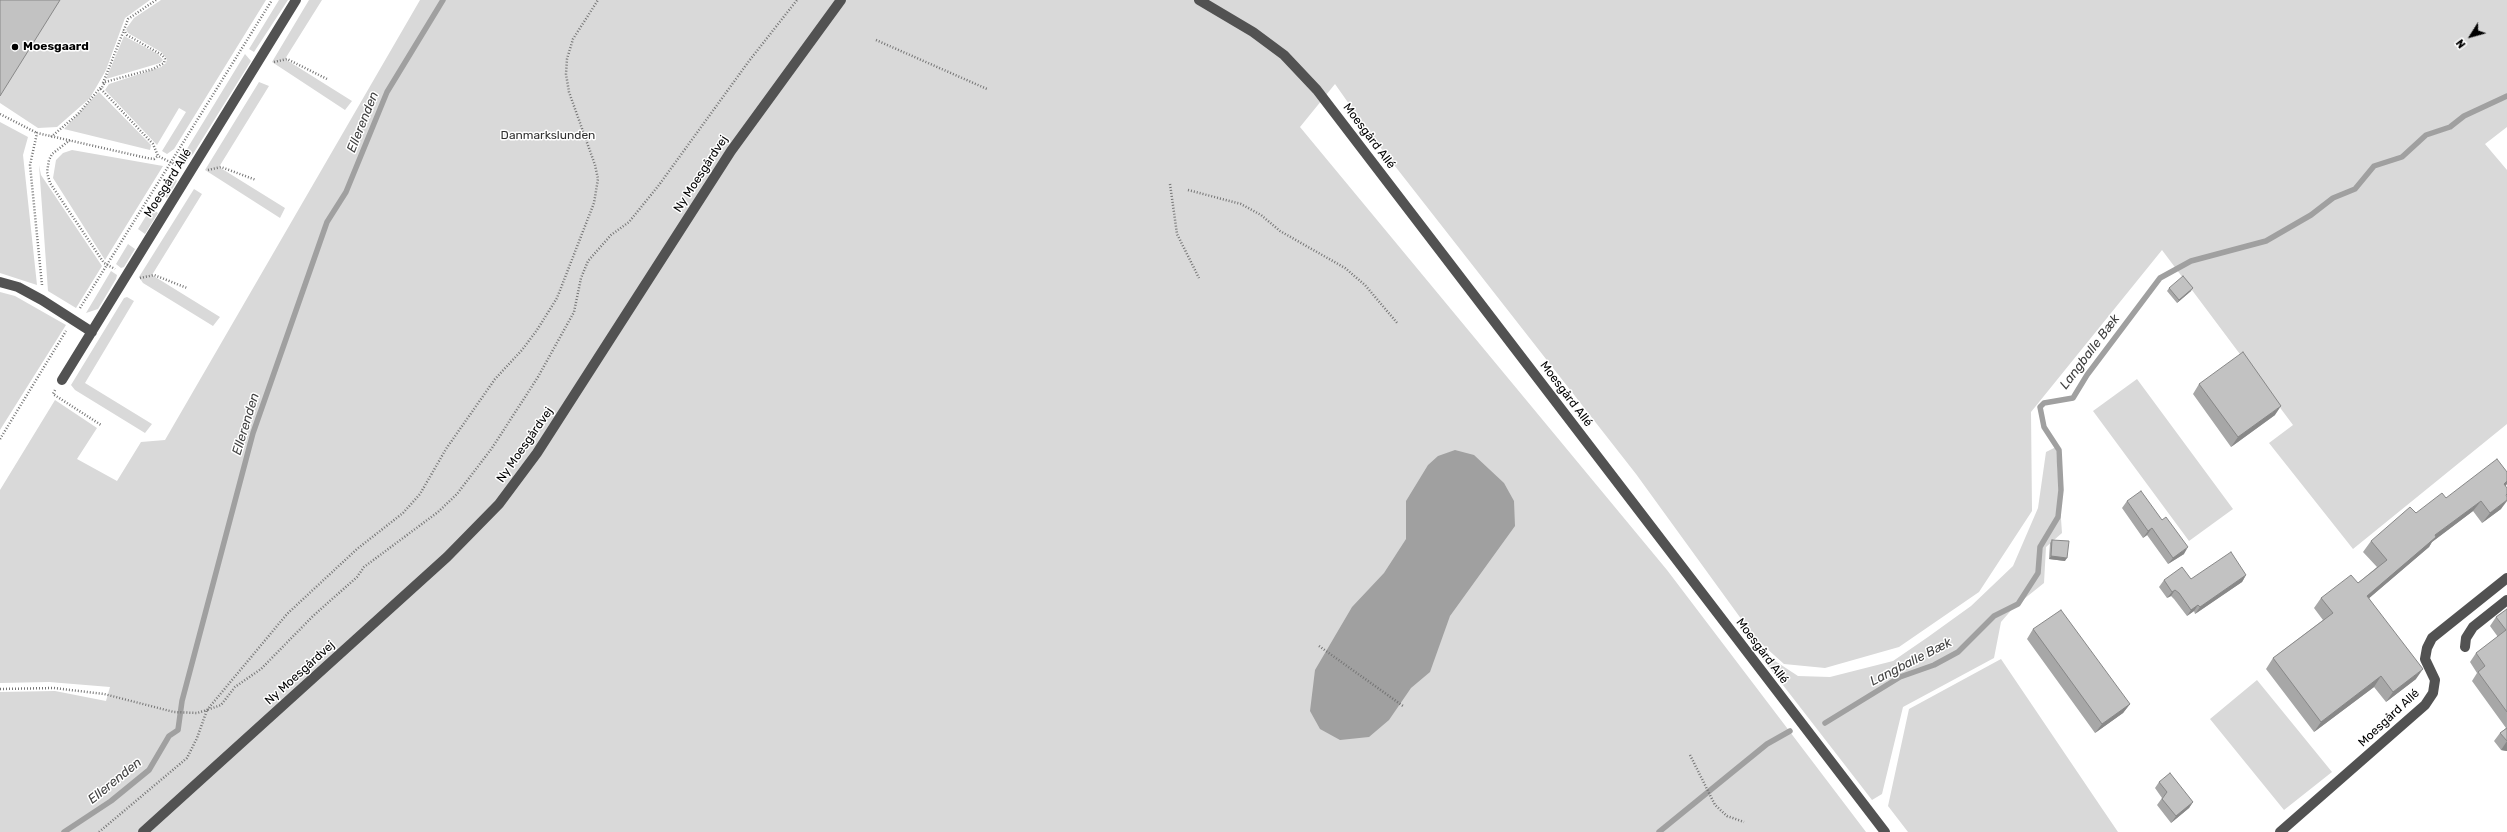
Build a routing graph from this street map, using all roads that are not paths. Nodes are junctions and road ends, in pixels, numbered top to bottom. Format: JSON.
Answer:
{"nodes":[{"id":1,"x":296,"y":0,"type":"edge"},
{"id":2,"x":841,"y":0,"type":"edge"},
{"id":3,"x":1199,"y":0,"type":"edge"},
{"id":4,"x":0,"y":282,"type":"edge"},
{"id":5,"x":92,"y":332,"type":"junction"},
{"id":6,"x":62,"y":380,"type":"road end"},
{"id":7,"x":2507,"y":578,"type":"edge"},
{"id":8,"x":2507,"y":600,"type":"edge"},
{"id":9,"x":2465,"y":647,"type":"dead end"},
{"id":10,"x":143,"y":832,"type":"edge"},
{"id":11,"x":1885,"y":832,"type":"edge"},
{"id":12,"x":2280,"y":832,"type":"edge"}],
"edges":[{"from":1,"to":5,"type":"street","name":"Moesgård Allé"},
{"from":2,"to":10,"type":"street","name":"Ny Moesgårdvej"},
{"from":3,"to":11,"type":"street","name":"Moesgård Allé"},
{"from":4,"to":5,"type":"street"},
{"from":5,"to":6,"type":"street","name":"Moesgård Allé"},
{"from":7,"to":12,"type":"street","name":"Moesgård Allé"},
{"from":8,"to":9,"type":"street"}]}
